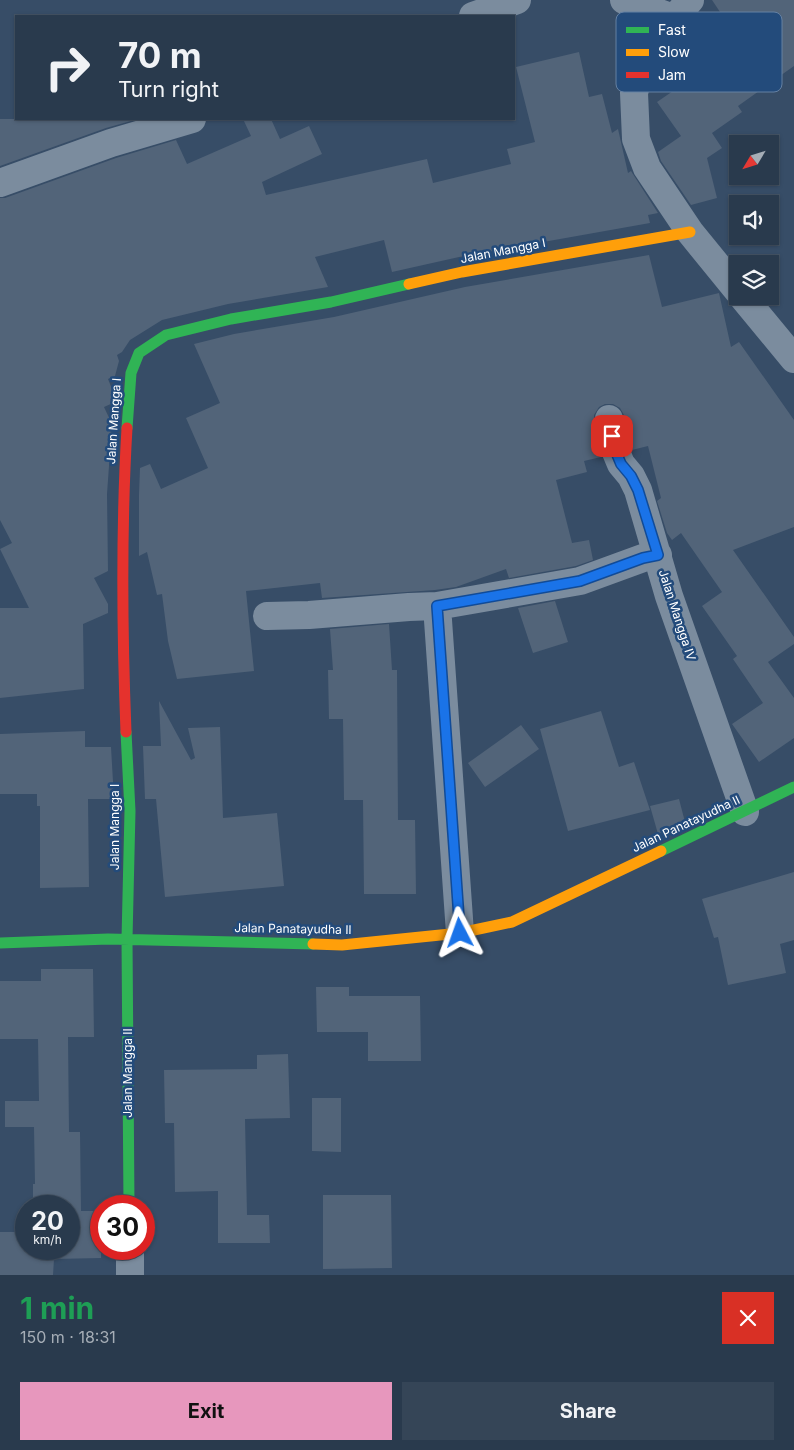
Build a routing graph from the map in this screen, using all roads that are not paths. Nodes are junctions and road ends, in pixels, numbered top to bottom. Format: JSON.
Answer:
{"nodes":[{"id":1,"x":517,"y":0,"type":"edge"},
{"id":2,"x":624,"y":0,"type":"edge"},
{"id":3,"x":681,"y":9,"type":"edge"},
{"id":4,"x":476,"y":15,"type":"edge"},
{"id":5,"x":634,"y":92,"type":"edge"},
{"id":6,"x":189,"y":120,"type":"edge"},
{"id":7,"x":0,"y":183,"type":"edge"},
{"id":8,"x":690,"y":232,"type":"junction"},
{"id":9,"x":729,"y":280,"type":"edge"},
{"id":10,"x":749,"y":305,"type":"edge"},
{"id":11,"x":794,"y":359,"type":"edge"},
{"id":12,"x":610,"y":420,"type":"dead end"},
{"id":13,"x":658,"y":555,"type":"junction"},
{"id":14,"x":437,"y":606,"type":"junction"},
{"id":15,"x":267,"y":616,"type":"dead end"},
{"id":16,"x":794,"y":787,"type":"edge"},
{"id":17,"x":745,"y":812,"type":"junction"},
{"id":18,"x":460,"y":933,"type":"junction"},
{"id":19,"x":128,"y":939,"type":"junction"},
{"id":20,"x":0,"y":943,"type":"edge"},
{"id":21,"x":129,"y":1195,"type":"edge"},
{"id":22,"x":130,"y":1260,"type":"edge"},
{"id":23,"x":130,"y":1275,"type":"edge"}],
"edges":[{"from":1,"to":4,"type":"street"},
{"from":2,"to":3,"type":"street"},
{"from":5,"to":8,"type":"street"},
{"from":6,"to":7,"type":"street"},
{"from":8,"to":9,"type":"street"},
{"from":8,"to":19,"type":"street","name":"Jalan Mangga I"},
{"from":10,"to":11,"type":"street"},
{"from":12,"to":13,"type":"street","name":"Jalan Mangga IV"},
{"from":13,"to":14,"type":"street"},
{"from":13,"to":17,"type":"street","name":"Jalan Mangga IV"},
{"from":14,"to":15,"type":"street"},
{"from":14,"to":18,"type":"street"},
{"from":16,"to":17,"type":"street","name":"Jalan Panatayudha II"},
{"from":17,"to":18,"type":"street","name":"Jalan Panatayudha II"},
{"from":18,"to":19,"type":"street","name":"Jalan Panatayudha II"},
{"from":19,"to":20,"type":"street","name":"Jalan Panatayudha II"},
{"from":19,"to":21,"type":"street","name":"Jalan Mangga II"},
{"from":22,"to":23,"type":"street"}]}
